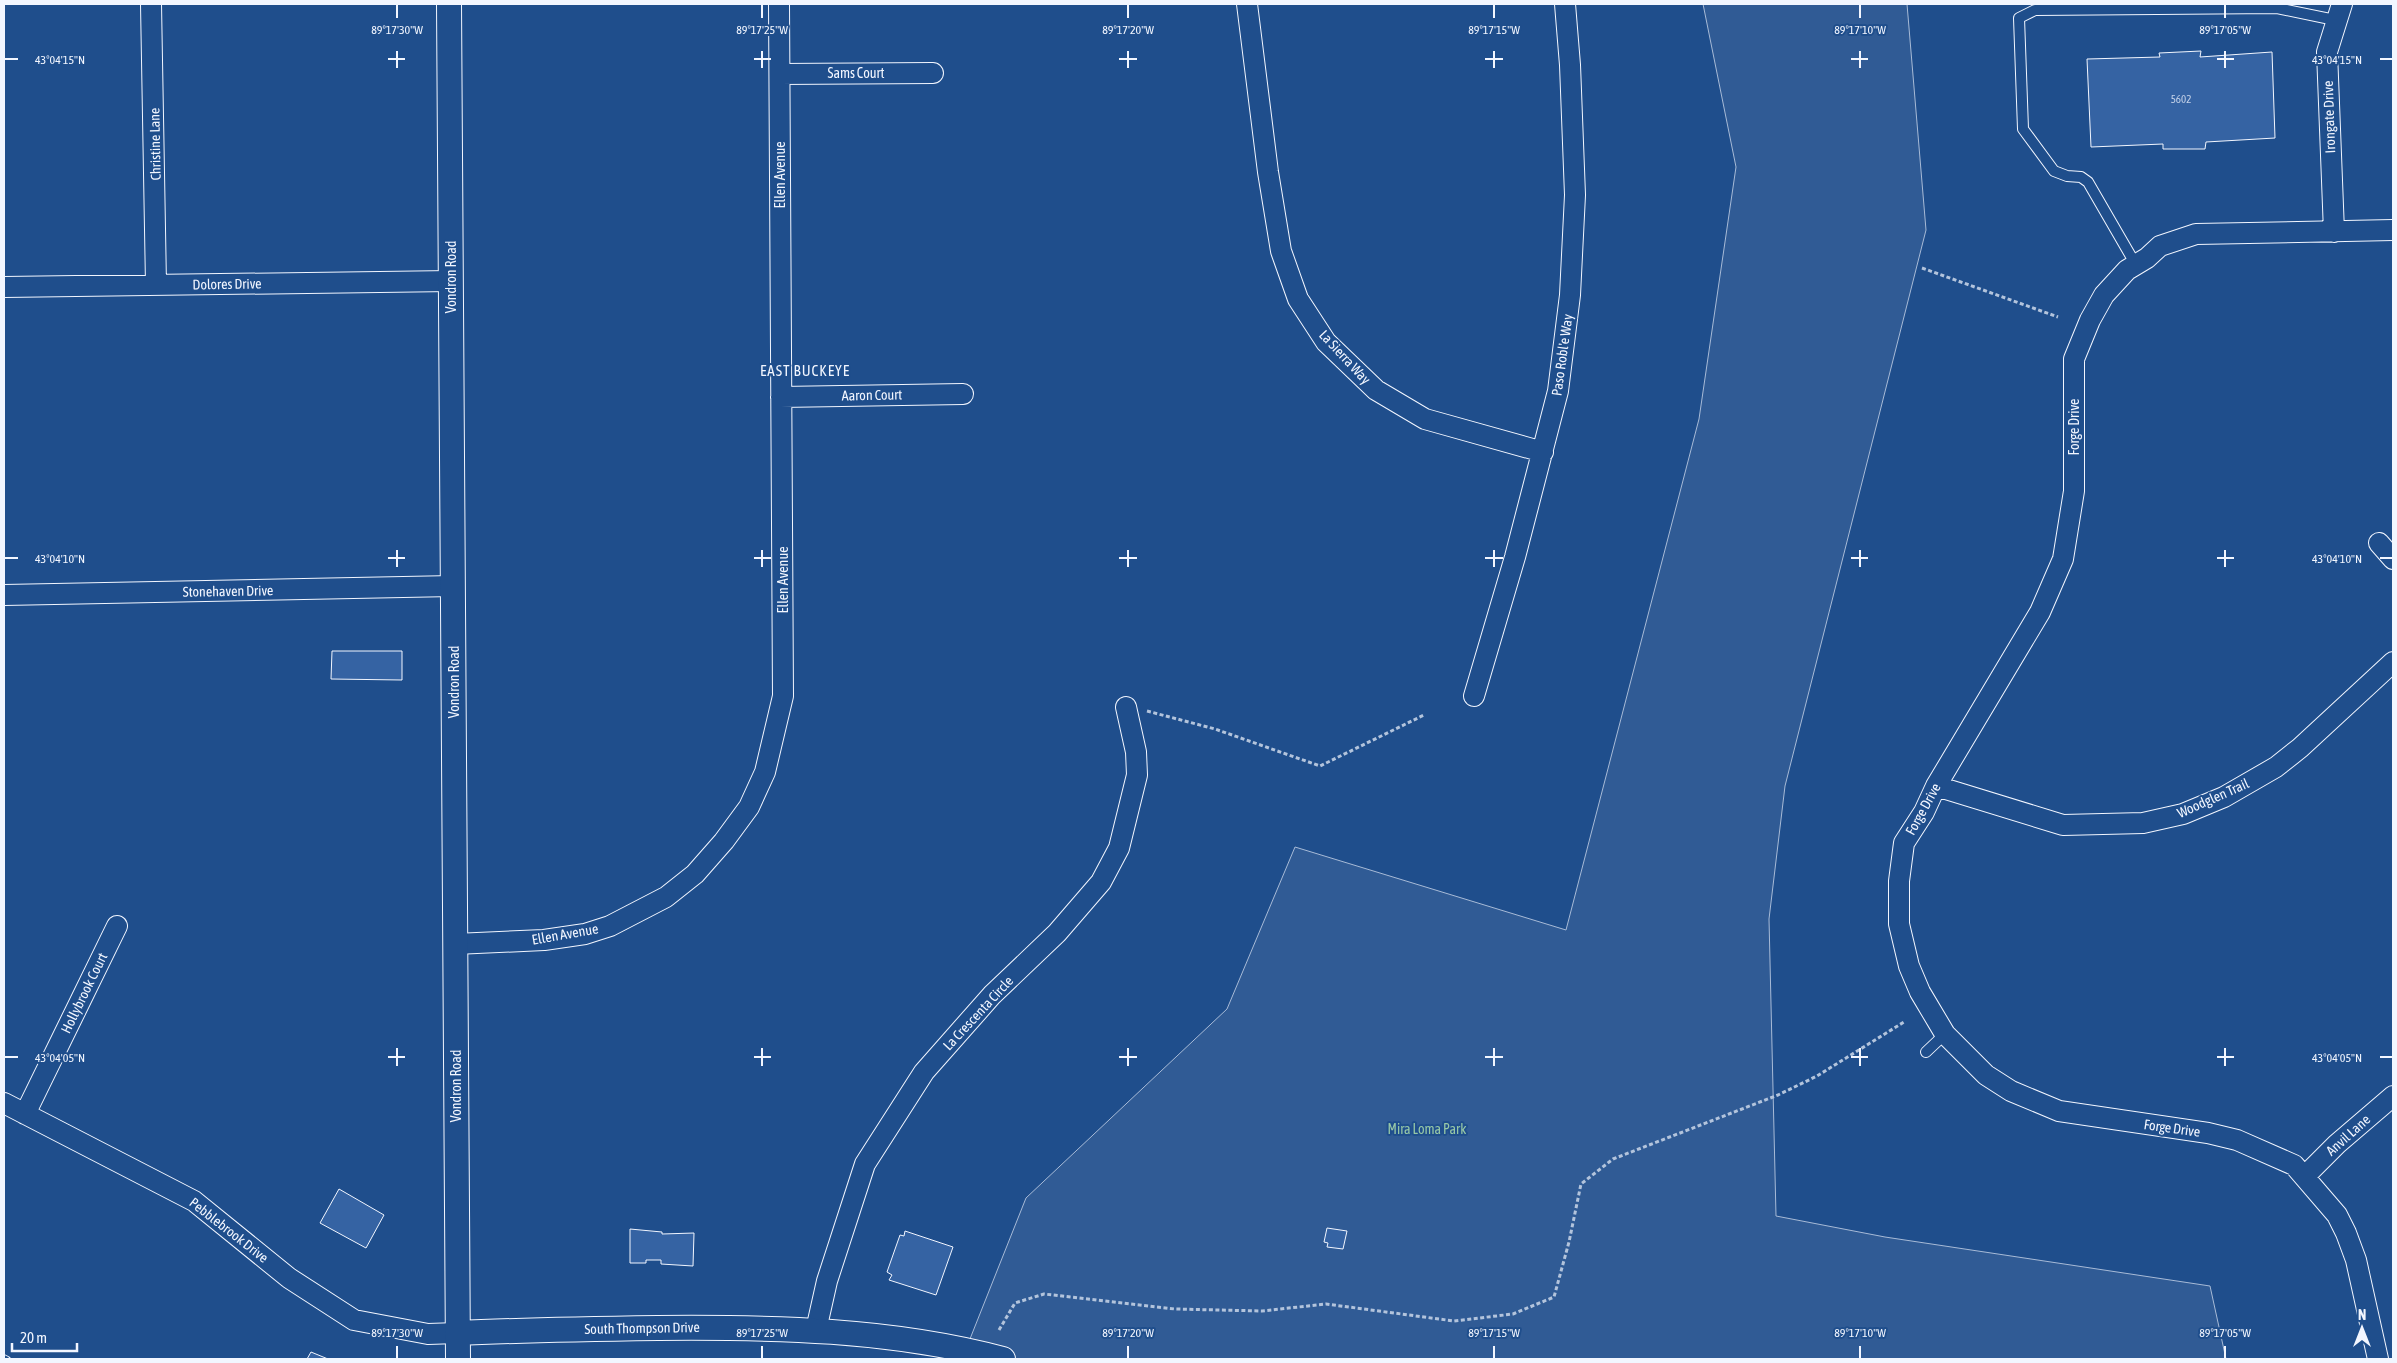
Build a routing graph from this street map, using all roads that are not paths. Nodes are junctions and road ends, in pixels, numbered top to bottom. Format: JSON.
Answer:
{"nodes":[{"id":1,"x":151,"y":4,"type":"edge"},
{"id":2,"x":450,"y":4,"type":"edge"},
{"id":3,"x":779,"y":4,"type":"edge"},
{"id":4,"x":1247,"y":4,"type":"edge"},
{"id":5,"x":1564,"y":4,"type":"edge"},
{"id":6,"x":2338,"y":12,"type":"edge"},
{"id":7,"x":933,"y":73,"type":"dead end"},
{"id":8,"x":780,"y":74,"type":"junction"},
{"id":9,"x":2393,"y":230,"type":"edge"},
{"id":10,"x":2334,"y":232,"type":"junction"},
{"id":11,"x":2136,"y":265,"type":"junction"},
{"id":12,"x":451,"y":281,"type":"junction"},
{"id":13,"x":156,"y":285,"type":"junction"},
{"id":14,"x":4,"y":287,"type":"edge"},
{"id":15,"x":963,"y":394,"type":"dead end"},
{"id":16,"x":781,"y":397,"type":"junction"},
{"id":17,"x":1543,"y":452,"type":"junction"},
{"id":18,"x":2378,"y":543,"type":"dead end"},
{"id":19,"x":2393,"y":559,"type":"edge"},
{"id":20,"x":453,"y":586,"type":"junction"},
{"id":21,"x":4,"y":595,"type":"edge"},
{"id":22,"x":2393,"y":662,"type":"edge"},
{"id":23,"x":1474,"y":696,"type":"dead end"},
{"id":24,"x":1126,"y":707,"type":"road end"},
{"id":25,"x":1936,"y":786,"type":"junction"},
{"id":26,"x":117,"y":926,"type":"dead end"},
{"id":27,"x":455,"y":944,"type":"junction"},
{"id":28,"x":1945,"y":1034,"type":"junction"},
{"id":29,"x":1926,"y":1052,"type":"dead end"},
{"id":30,"x":2393,"y":1096,"type":"edge"},
{"id":31,"x":4,"y":1103,"type":"edge"},
{"id":32,"x":25,"y":1114,"type":"junction"},
{"id":33,"x":2305,"y":1176,"type":"junction"},
{"id":34,"x":816,"y":1330,"type":"junction"},
{"id":35,"x":457,"y":1333,"type":"junction"},
{"id":36,"x":458,"y":1359,"type":"edge"},
{"id":37,"x":1003,"y":1359,"type":"edge"},
{"id":38,"x":2378,"y":1359,"type":"edge"}],
"edges":[{"from":1,"to":13,"type":"street","name":"Christine Lane"},
{"from":2,"to":12,"type":"street","name":"Vondron Road"},
{"from":3,"to":8,"type":"street","name":"Ellen Avenue"},
{"from":4,"to":17,"type":"street","name":"La Sierra Way"},
{"from":5,"to":17,"type":"street","name":"Paso Robl'e Way"},
{"from":6,"to":10,"type":"street","name":"Irongate Drive"},
{"from":6,"to":11,"type":"lane"},
{"from":7,"to":8,"type":"street","name":"Sams Court"},
{"from":8,"to":16,"type":"street","name":"Ellen Avenue"},
{"from":9,"to":10,"type":"street","name":"Forge Drive"},
{"from":10,"to":11,"type":"street","name":"Forge Drive"},
{"from":11,"to":25,"type":"street","name":"Forge Drive"},
{"from":12,"to":13,"type":"street","name":"Dolores Drive"},
{"from":12,"to":20,"type":"street","name":"Vondron Road"},
{"from":13,"to":14,"type":"street","name":"Dolores Drive"},
{"from":15,"to":16,"type":"street","name":"Aaron Court"},
{"from":16,"to":27,"type":"street","name":"Ellen Avenue"},
{"from":17,"to":23,"type":"street","name":"Paso Robl'e Way"},
{"from":18,"to":19,"type":"street"},
{"from":20,"to":21,"type":"street","name":"Stonehaven Drive"},
{"from":20,"to":27,"type":"street","name":"Vondron Road"},
{"from":22,"to":25,"type":"street","name":"Woodglen Trail"},
{"from":24,"to":34,"type":"street","name":"La Crescenta Circle"},
{"from":25,"to":28,"type":"street","name":"Forge Drive"},
{"from":26,"to":32,"type":"street","name":"Hollybrook Court"},
{"from":27,"to":35,"type":"street","name":"Vondron Road"},
{"from":28,"to":29,"type":"lane"},
{"from":28,"to":33,"type":"street","name":"Forge Drive"},
{"from":30,"to":33,"type":"street","name":"Anvil Lane"},
{"from":31,"to":32,"type":"street","name":"Pebblebrook Drive"},
{"from":32,"to":35,"type":"street","name":"Pebblebrook Drive"},
{"from":33,"to":38,"type":"street","name":"Forge Drive"},
{"from":34,"to":35,"type":"street","name":"South Thompson Drive"},
{"from":34,"to":37,"type":"street","name":"South Thompson Drive"},
{"from":35,"to":36,"type":"street","name":"Vondron Road"}]}
